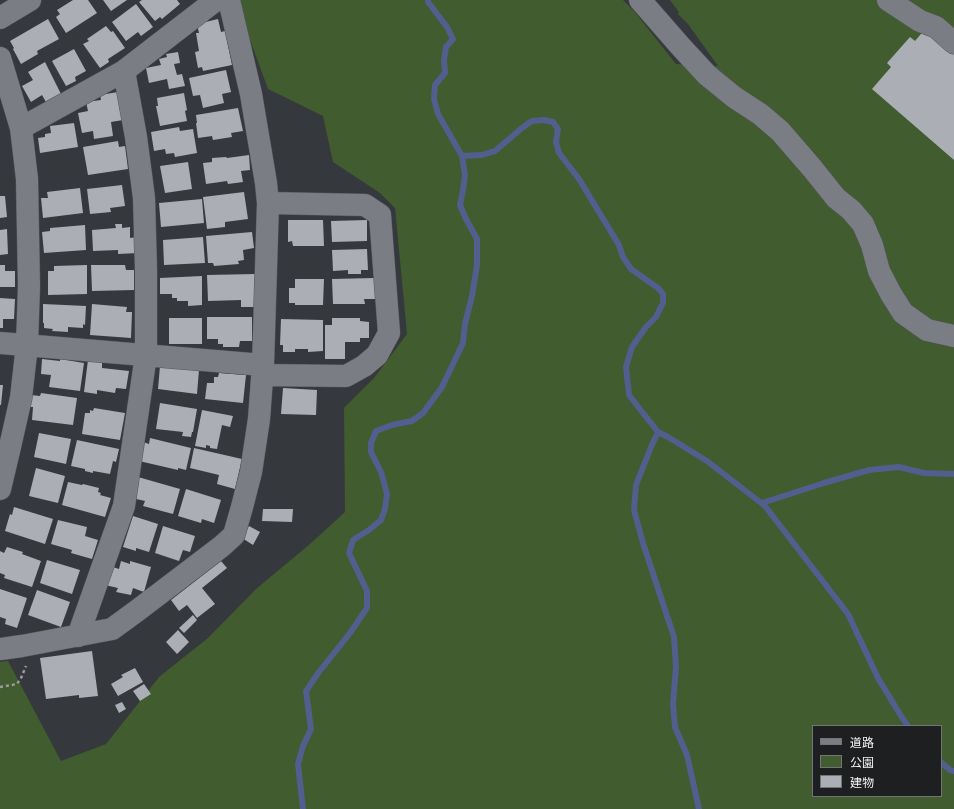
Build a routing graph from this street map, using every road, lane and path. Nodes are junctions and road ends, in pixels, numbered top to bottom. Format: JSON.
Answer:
{"nodes":[{"id":1,"x":30,"y":0,"type":"edge"},
{"id":2,"x":216,"y":0,"type":"edge"},
{"id":3,"x":229,"y":0,"type":"edge"},
{"id":4,"x":640,"y":0,"type":"edge"},
{"id":5,"x":888,"y":0,"type":"edge"},
{"id":6,"x":0,"y":18,"type":"edge"},
{"id":7,"x":954,"y":43,"type":"edge"},
{"id":8,"x":0,"y":58,"type":"edge"},
{"id":9,"x":124,"y":71,"type":"junction"},
{"id":10,"x":21,"y":128,"type":"junction"},
{"id":11,"x":268,"y":204,"type":"junction"},
{"id":12,"x":954,"y":336,"type":"edge"},
{"id":13,"x":0,"y":343,"type":"edge"},
{"id":14,"x":27,"y":345,"type":"junction"},
{"id":15,"x":146,"y":355,"type":"junction"},
{"id":16,"x":263,"y":370,"type":"junction"},
{"id":17,"x":0,"y":489,"type":"edge"},
{"id":18,"x":78,"y":636,"type":"junction"},
{"id":19,"x":0,"y":649,"type":"edge"},
{"id":20,"x":28,"y":662,"type":"dead end"},
{"id":21,"x":0,"y":687,"type":"edge"}],
"edges":[{"from":1,"to":6,"type":"street"},
{"from":2,"to":9,"type":"street"},
{"from":3,"to":11,"type":"street"},
{"from":4,"to":12,"type":"street"},
{"from":5,"to":7,"type":"street"},
{"from":8,"to":10,"type":"street"},
{"from":9,"to":10,"type":"street"},
{"from":9,"to":15,"type":"street"},
{"from":10,"to":14,"type":"street"},
{"from":11,"to":16,"type":"street"},
{"from":11,"to":16,"type":"street"},
{"from":13,"to":14,"type":"street"},
{"from":14,"to":15,"type":"street"},
{"from":14,"to":17,"type":"street"},
{"from":15,"to":16,"type":"street"},
{"from":15,"to":18,"type":"street"},
{"from":16,"to":18,"type":"street"},
{"from":18,"to":19,"type":"street"},
{"from":20,"to":21,"type":"path"}]}
